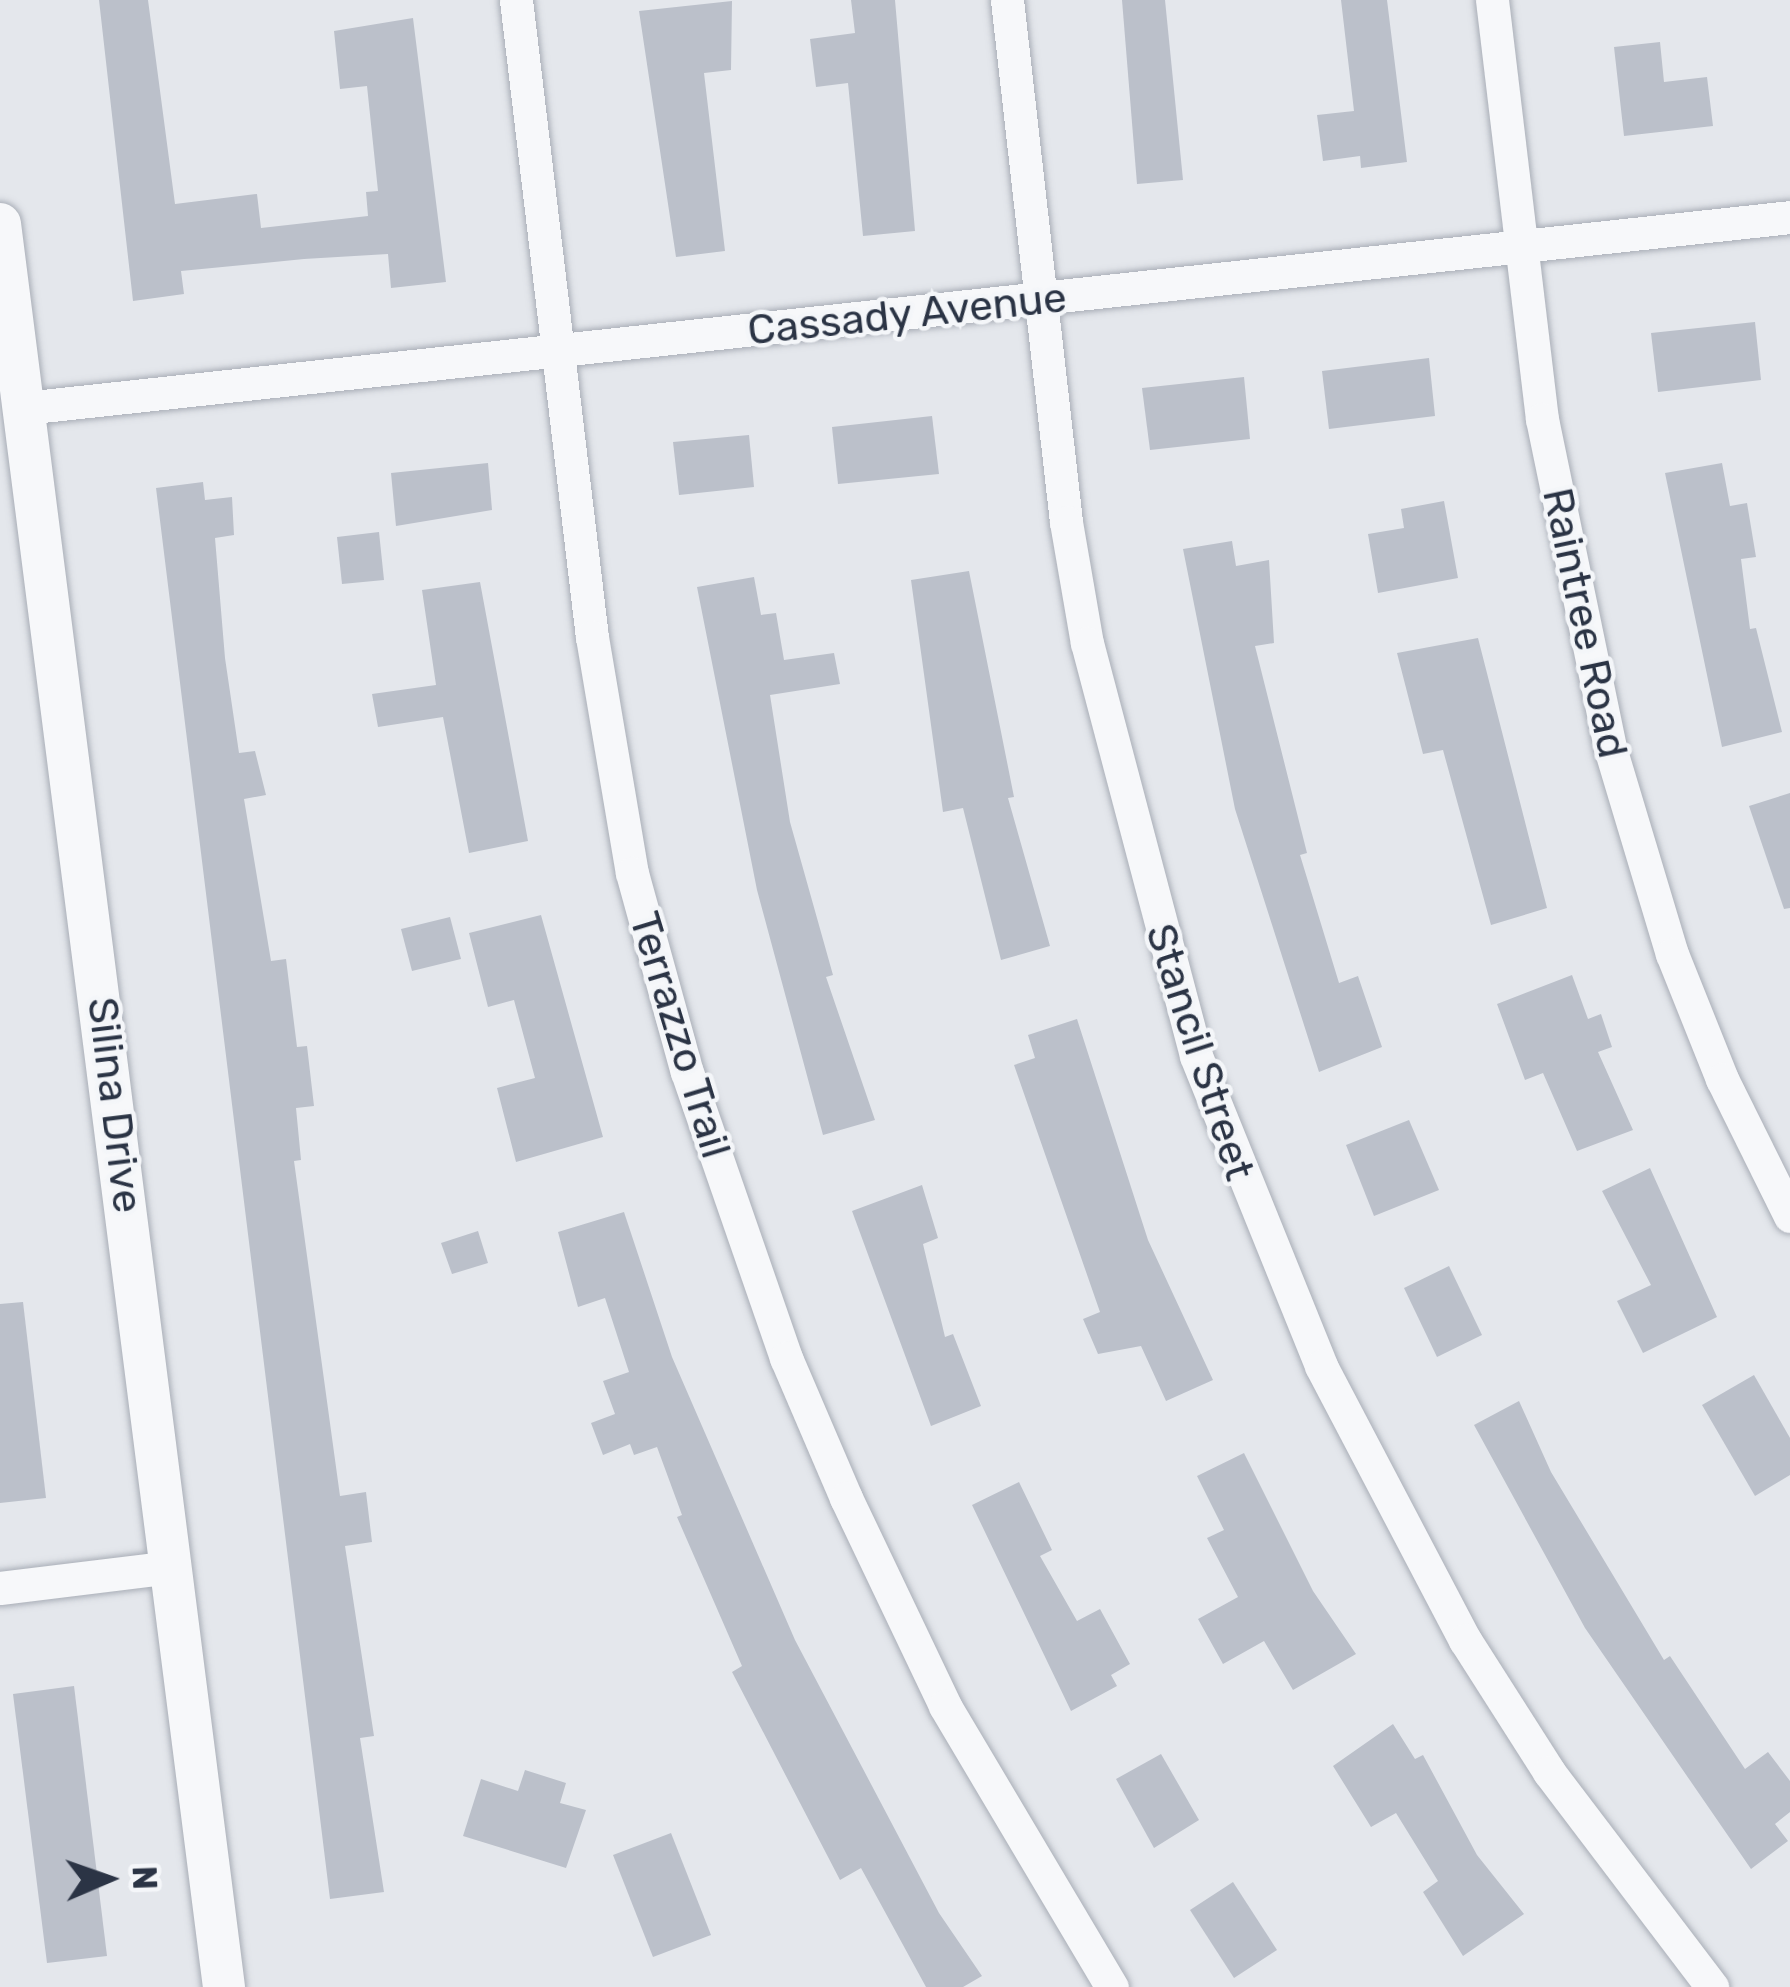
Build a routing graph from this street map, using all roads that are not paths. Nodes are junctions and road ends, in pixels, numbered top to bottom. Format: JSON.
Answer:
{"nodes":[{"id":1,"x":516,"y":0,"type":"edge"},
{"id":2,"x":1007,"y":0,"type":"edge"},
{"id":3,"x":1492,"y":0,"type":"edge"},
{"id":4,"x":1790,"y":217,"type":"edge"},
{"id":5,"x":0,"y":224,"type":"edge"},
{"id":6,"x":1524,"y":245,"type":"junction"},
{"id":7,"x":1040,"y":300,"type":"junction"},
{"id":8,"x":555,"y":352,"type":"junction"},
{"id":9,"x":24,"y":408,"type":"junction"},
{"id":10,"x":1790,"y":1216,"type":"edge"},
{"id":11,"x":171,"y":1567,"type":"junction"},
{"id":12,"x":0,"y":1588,"type":"edge"},
{"id":13,"x":224,"y":1987,"type":"edge"},
{"id":14,"x":1112,"y":1987,"type":"edge"},
{"id":15,"x":1712,"y":1987,"type":"edge"}],
"edges":[{"from":1,"to":8,"type":"street","name":"Terrazzo Trail"},
{"from":2,"to":7,"type":"street","name":"Stancil Street"},
{"from":3,"to":6,"type":"street","name":"Raintree Road"},
{"from":4,"to":6,"type":"street","name":"Cassady Avenue"},
{"from":5,"to":9,"type":"street","name":"Silina Drive"},
{"from":6,"to":7,"type":"street","name":"Cassady Avenue"},
{"from":6,"to":10,"type":"street","name":"Raintree Road"},
{"from":7,"to":8,"type":"street","name":"Cassady Avenue"},
{"from":7,"to":15,"type":"street","name":"Stancil Street"},
{"from":8,"to":9,"type":"street","name":"Cassady Avenue"},
{"from":8,"to":14,"type":"street","name":"Terrazzo Trail"},
{"from":9,"to":11,"type":"street","name":"Silina Drive"},
{"from":11,"to":12,"type":"street"},
{"from":11,"to":13,"type":"street","name":"Silina Drive"}]}
